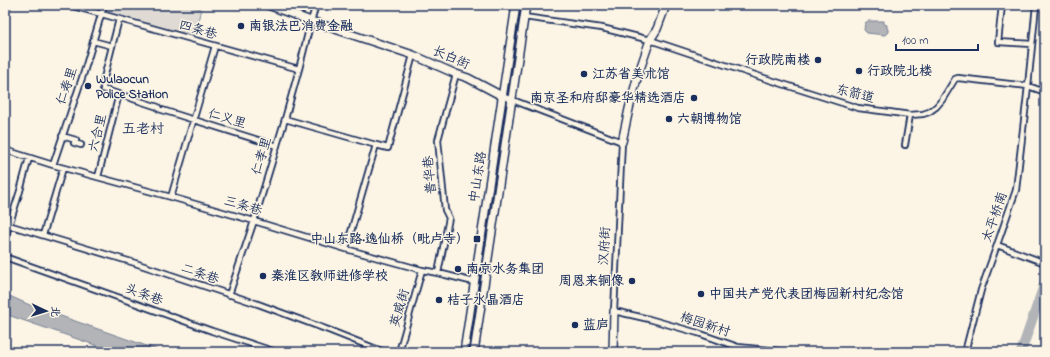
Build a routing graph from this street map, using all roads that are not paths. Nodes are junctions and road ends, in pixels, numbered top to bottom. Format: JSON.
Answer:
{"nodes":[{"id":1,"x":8,"y":5,"type":"edge"},
{"id":2,"x":69,"y":5,"type":"edge"},
{"id":3,"x":104,"y":5,"type":"edge"},
{"id":4,"x":268,"y":5,"type":"edge"},
{"id":5,"x":316,"y":5,"type":"edge"},
{"id":6,"x":516,"y":5,"type":"edge"},
{"id":7,"x":526,"y":5,"type":"edge"},
{"id":8,"x":666,"y":5,"type":"edge"},
{"id":9,"x":1002,"y":5,"type":"edge"},
{"id":10,"x":1036,"y":5,"type":"edge"},
{"id":11,"x":5,"y":13,"type":"edge"},
{"id":12,"x":101,"y":14,"type":"junction"},
{"id":13,"x":524,"y":18,"type":"junction"},
{"id":14,"x":118,"y":19,"type":"junction"},
{"id":15,"x":311,"y":21,"type":"junction"},
{"id":16,"x":93,"y":40,"type":"junction"},
{"id":17,"x":650,"y":40,"type":"junction"},
{"id":18,"x":1032,"y":44,"type":"junction"},
{"id":19,"x":112,"y":46,"type":"junction"},
{"id":20,"x":215,"y":46,"type":"junction"},
{"id":21,"x":413,"y":55,"type":"junction"},
{"id":22,"x":299,"y":69,"type":"junction"},
{"id":23,"x":456,"y":74,"type":"junction"},
{"id":24,"x":1028,"y":86,"type":"junction"},
{"id":25,"x":1045,"y":92,"type":"edge"},
{"id":26,"x":119,"y":94,"type":"junction"},
{"id":27,"x":502,"y":96,"type":"junction"},
{"id":28,"x":512,"y":100,"type":"junction"},
{"id":29,"x":910,"y":115,"type":"junction"},
{"id":30,"x":285,"y":119,"type":"junction"},
{"id":31,"x":194,"y":120,"type":"junction"},
{"id":32,"x":62,"y":136,"type":"junction"},
{"id":33,"x":622,"y":142,"type":"junction"},
{"id":34,"x":81,"y":145,"type":"dead end"},
{"id":35,"x":376,"y":145,"type":"junction"},
{"id":36,"x":905,"y":145,"type":"dead end"},
{"id":37,"x":277,"y":146,"type":"junction"},
{"id":38,"x":5,"y":150,"type":"edge"},
{"id":39,"x":29,"y":158,"type":"junction"},
{"id":40,"x":53,"y":165,"type":"junction"},
{"id":41,"x":63,"y":168,"type":"junction"},
{"id":42,"x":98,"y":178,"type":"junction"},
{"id":43,"x":171,"y":197,"type":"junction"},
{"id":44,"x":254,"y":221,"type":"junction"},
{"id":45,"x":7,"y":225,"type":"edge"},
{"id":46,"x":43,"y":236,"type":"junction"},
{"id":47,"x":5,"y":238,"type":"edge"},
{"id":48,"x":997,"y":245,"type":"junction"},
{"id":49,"x":346,"y":249,"type":"junction"},
{"id":50,"x":5,"y":258,"type":"edge"},
{"id":51,"x":1043,"y":262,"type":"edge"},
{"id":52,"x":422,"y":270,"type":"junction"},
{"id":53,"x":438,"y":273,"type":"junction"},
{"id":54,"x":474,"y":282,"type":"junction"},
{"id":55,"x":230,"y":295,"type":"junction"},
{"id":56,"x":614,"y":312,"type":"junction"},
{"id":57,"x":5,"y":350,"type":"edge"},
{"id":58,"x":12,"y":352,"type":"edge"},
{"id":59,"x":276,"y":352,"type":"edge"},
{"id":60,"x":384,"y":352,"type":"edge"},
{"id":61,"x":399,"y":352,"type":"edge"},
{"id":62,"x":464,"y":352,"type":"edge"},
{"id":63,"x":474,"y":352,"type":"edge"},
{"id":64,"x":613,"y":352,"type":"edge"},
{"id":65,"x":790,"y":352,"type":"edge"},
{"id":66,"x":965,"y":352,"type":"edge"}],
"edges":[{"from":1,"to":11,"type":"street"},
{"from":2,"to":12,"type":"street","name":"四条巷"},
{"from":3,"to":12,"type":"street","name":"仁寿里"},
{"from":4,"to":15,"type":"main road","name":"长白街"},
{"from":5,"to":15,"type":"street","name":"仁孝里"},
{"from":6,"to":27,"type":"main road","name":"中山东路"},
{"from":7,"to":13,"type":"main road","name":"中山东路"},
{"from":8,"to":17,"type":"main road"},
{"from":9,"to":18,"type":"street"},
{"from":10,"to":18,"type":"street","name":"太平桥南"},
{"from":12,"to":14,"type":"street","name":"四条巷"},
{"from":12,"to":16,"type":"street","name":"仁寿里"},
{"from":13,"to":17,"type":"street","name":"东箭道"},
{"from":13,"to":28,"type":"main road","name":"中山东路"},
{"from":14,"to":19,"type":"street"},
{"from":14,"to":20,"type":"street","name":"四条巷"},
{"from":15,"to":21,"type":"main road","name":"长白街"},
{"from":15,"to":22,"type":"street","name":"仁孝里"},
{"from":16,"to":19,"type":"street"},
{"from":16,"to":32,"type":"street","name":"仁寿里"},
{"from":17,"to":29,"type":"street","name":"东箭道"},
{"from":17,"to":33,"type":"main road"},
{"from":18,"to":24,"type":"street","name":"太平桥南"},
{"from":19,"to":26,"type":"street","name":"仁义里"},
{"from":20,"to":22,"type":"street","name":"四条巷"},
{"from":20,"to":31,"type":"street"},
{"from":21,"to":23,"type":"main road","name":"长白街"},
{"from":21,"to":35,"type":"street"},
{"from":22,"to":30,"type":"street","name":"仁孝里"},
{"from":23,"to":27,"type":"main road","name":"长白街"},
{"from":23,"to":53,"type":"street","name":"普华巷"},
{"from":24,"to":25,"type":"street","name":"东箭道"},
{"from":24,"to":29,"type":"street","name":"东箭道"},
{"from":24,"to":48,"type":"street","name":"太平桥南"},
{"from":26,"to":31,"type":"street","name":"仁义里"},
{"from":26,"to":42,"type":"street","name":"六合里"},
{"from":27,"to":28,"type":"street","name":"长白街"},
{"from":27,"to":54,"type":"main road","name":"中山东路"},
{"from":28,"to":33,"type":"street","name":"长白街"},
{"from":28,"to":63,"type":"main road","name":"中山东路"},
{"from":29,"to":36,"type":"street"},
{"from":30,"to":35,"type":"street"},
{"from":30,"to":37,"type":"street","name":"仁孝里"},
{"from":31,"to":37,"type":"street","name":"仁义里"},
{"from":31,"to":43,"type":"street"},
{"from":32,"to":34,"type":"street"},
{"from":32,"to":40,"type":"street","name":"仁寿里"},
{"from":33,"to":56,"type":"street","name":"汉府街"},
{"from":35,"to":49,"type":"street"},
{"from":37,"to":44,"type":"street","name":"仁孝里"},
{"from":38,"to":39,"type":"street","name":"三条巷"},
{"from":39,"to":40,"type":"street","name":"三条巷"},
{"from":39,"to":45,"type":"street"},
{"from":40,"to":41,"type":"street","name":"三条巷"},
{"from":41,"to":42,"type":"street","name":"三条巷"},
{"from":41,"to":46,"type":"street"},
{"from":42,"to":43,"type":"street","name":"三条巷"},
{"from":43,"to":44,"type":"street","name":"三条巷"},
{"from":44,"to":49,"type":"street","name":"三条巷"},
{"from":44,"to":55,"type":"street","name":"仁孝里"},
{"from":45,"to":46,"type":"street","name":"二条巷"},
{"from":45,"to":47,"type":"street"},
{"from":46,"to":55,"type":"street","name":"二条巷"},
{"from":48,"to":51,"type":"street"},
{"from":48,"to":66,"type":"street","name":"太平桥南"},
{"from":49,"to":52,"type":"street","name":"三条巷"},
{"from":50,"to":59,"type":"street","name":"头条巷"},
{"from":52,"to":53,"type":"street","name":"三条巷"},
{"from":52,"to":61,"type":"street","name":"英威街"},
{"from":53,"to":54,"type":"street","name":"三条巷"},
{"from":54,"to":62,"type":"main road","name":"中山东路"},
{"from":55,"to":60,"type":"street","name":"二条巷"},
{"from":56,"to":64,"type":"main road","name":"汉府街"},
{"from":56,"to":65,"type":"street","name":"梅园新村"},
{"from":57,"to":58,"type":"main road"}]}
